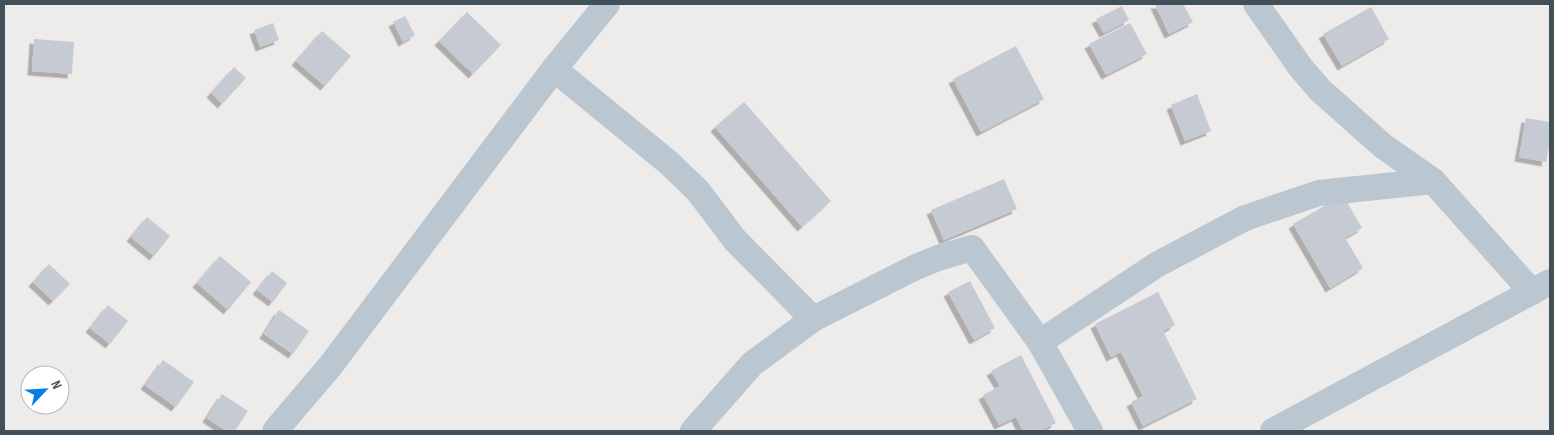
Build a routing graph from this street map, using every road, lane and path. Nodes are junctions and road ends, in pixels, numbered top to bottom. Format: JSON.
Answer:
{"nodes":[{"id":1,"x":606,"y":4,"type":"edge"},
{"id":2,"x":1256,"y":4,"type":"edge"},
{"id":3,"x":554,"y":69,"type":"junction"},
{"id":4,"x":1432,"y":181,"type":"junction"},
{"id":5,"x":1541,"y":287,"type":"edge"},
{"id":6,"x":813,"y":319,"type":"junction"},
{"id":7,"x":1040,"y":342,"type":"junction"},
{"id":8,"x":1277,"y":430,"type":"edge"},
{"id":9,"x":275,"y":431,"type":"edge"},
{"id":10,"x":693,"y":431,"type":"edge"},
{"id":11,"x":1090,"y":431,"type":"edge"}],
"edges":[{"from":1,"to":3,"type":"street"},
{"from":2,"to":4,"type":"street"},
{"from":3,"to":6,"type":"street"},
{"from":3,"to":9,"type":"street"},
{"from":4,"to":5,"type":"street"},
{"from":4,"to":7,"type":"street"},
{"from":5,"to":8,"type":"street"},
{"from":6,"to":7,"type":"street"},
{"from":6,"to":10,"type":"street"},
{"from":7,"to":11,"type":"street"}]}
